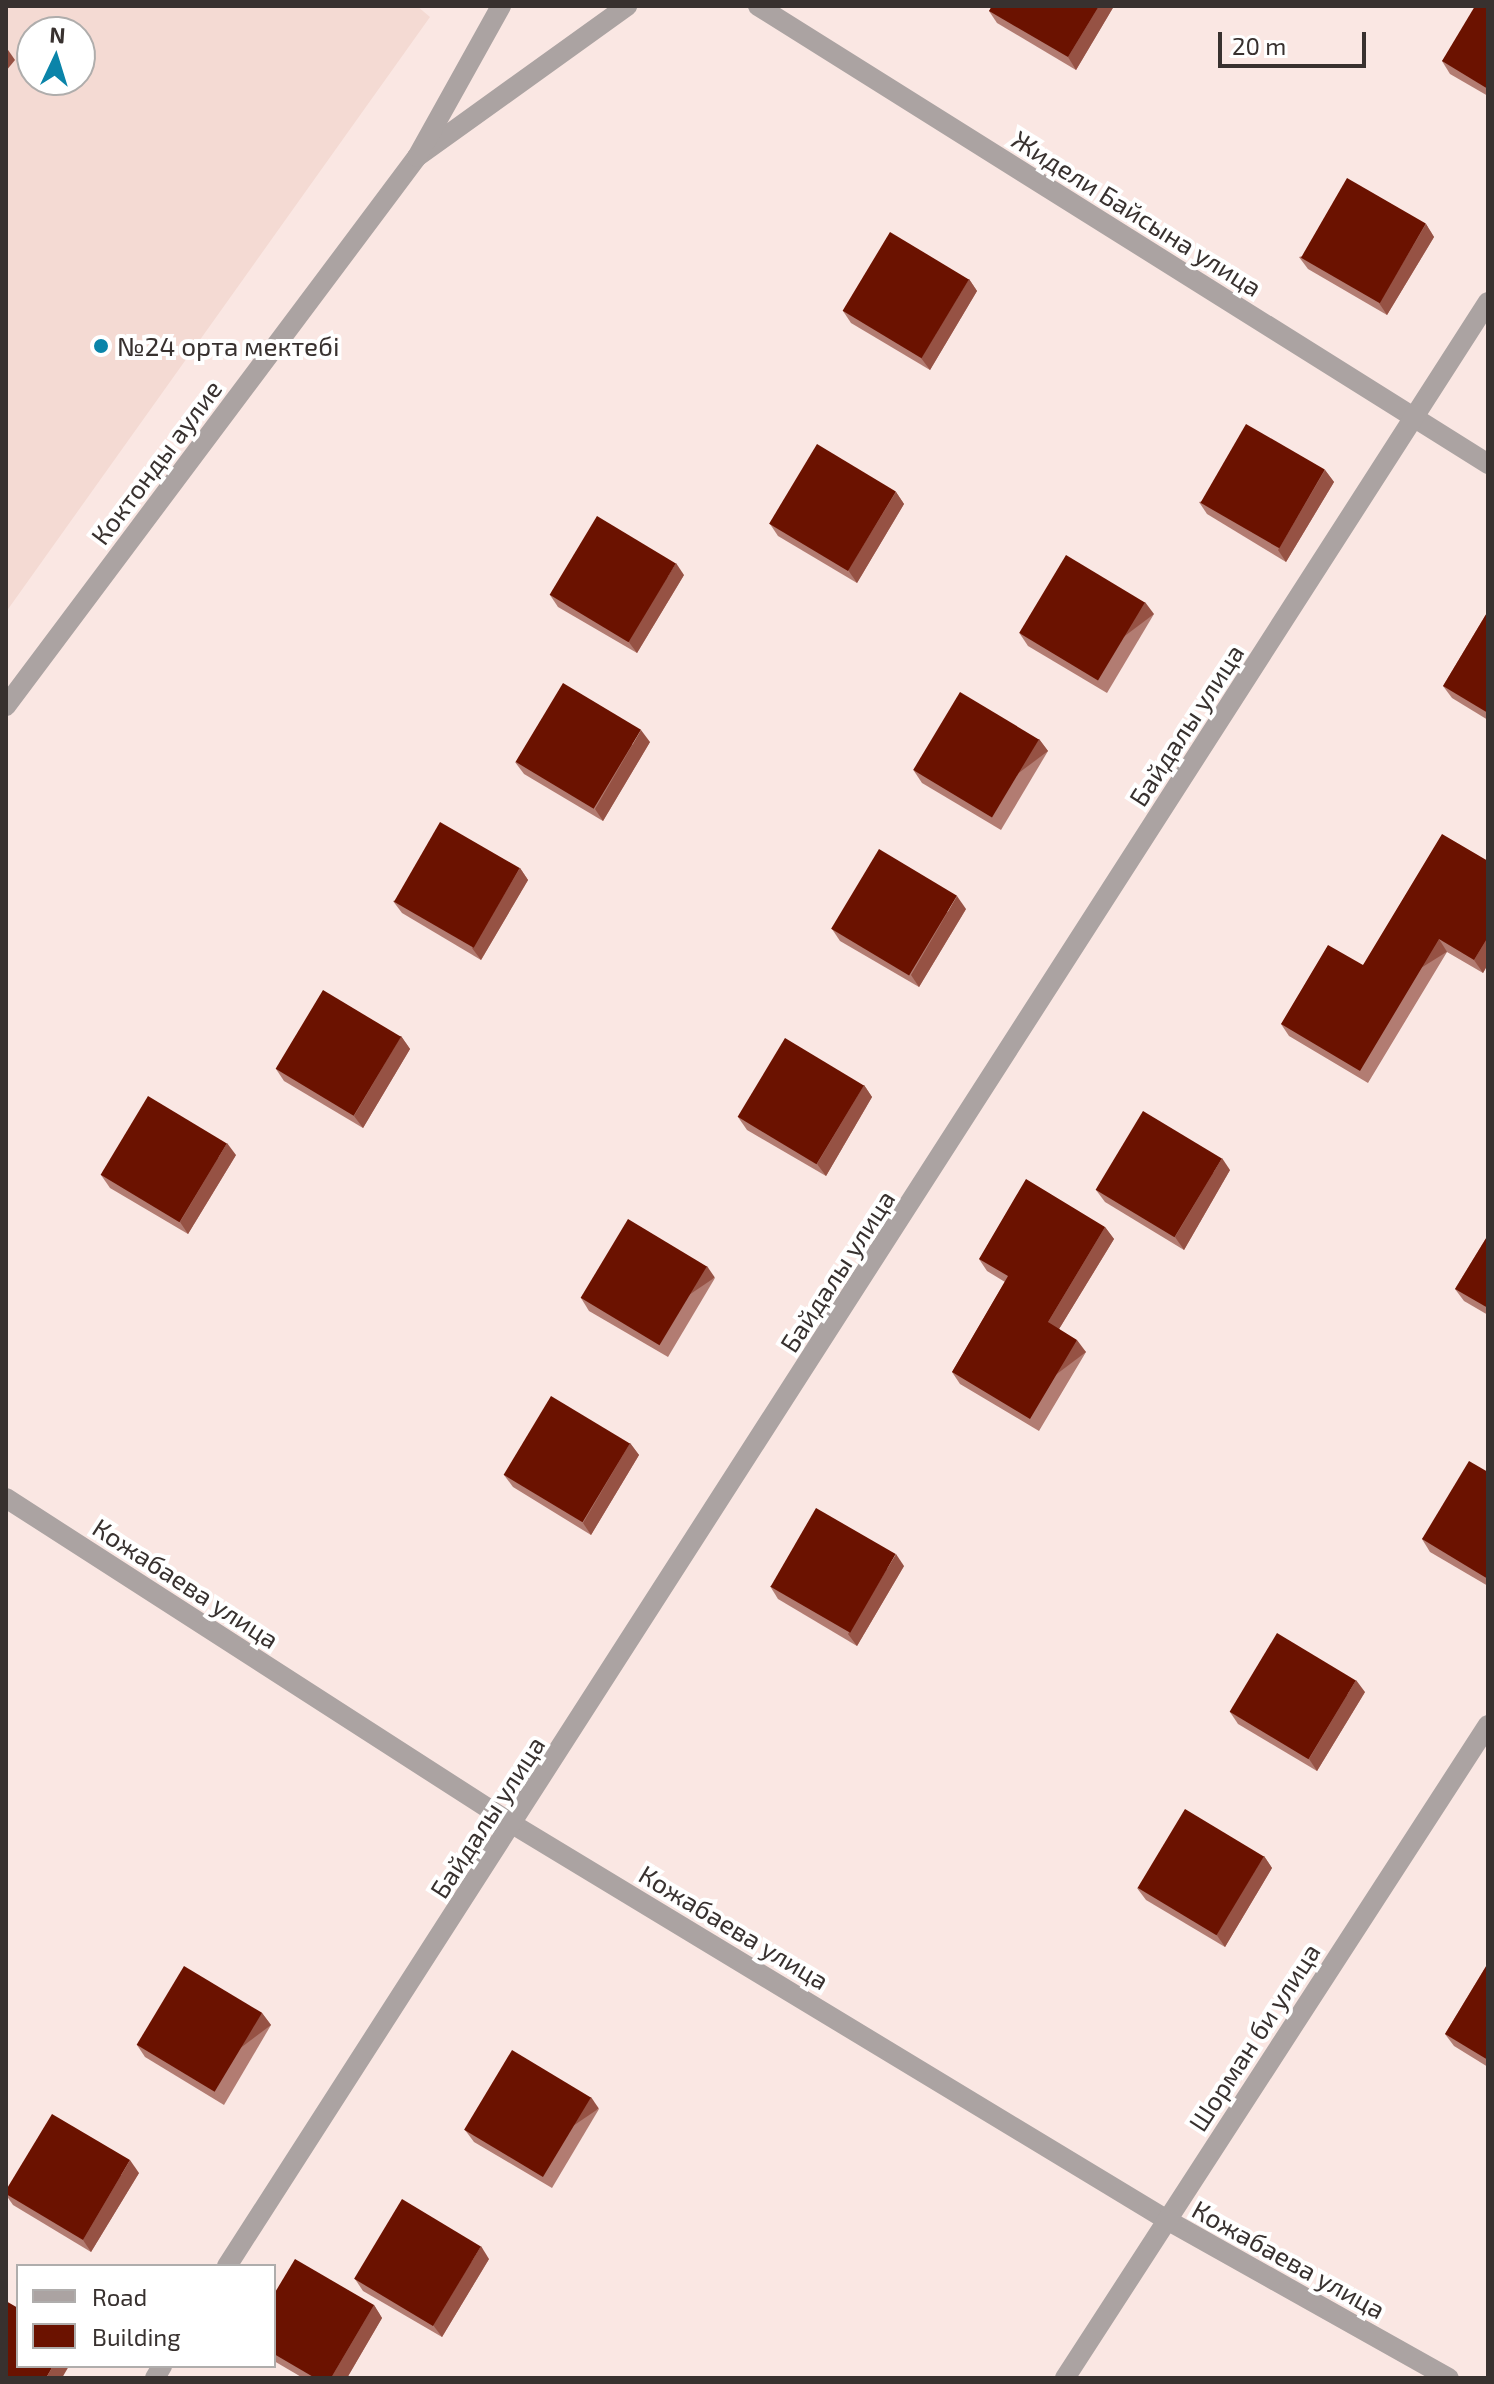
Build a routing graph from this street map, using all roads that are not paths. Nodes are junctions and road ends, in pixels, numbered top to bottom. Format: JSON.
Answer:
{"nodes":[{"id":1,"x":501,"y":6,"type":"edge"},
{"id":2,"x":627,"y":6,"type":"edge"},
{"id":3,"x":758,"y":6,"type":"edge"},
{"id":4,"x":417,"y":157,"type":"junction"},
{"id":5,"x":1488,"y":302,"type":"edge"},
{"id":6,"x":1413,"y":417,"type":"junction"},
{"id":7,"x":1488,"y":464,"type":"edge"},
{"id":8,"x":6,"y":706,"type":"edge"},
{"id":9,"x":6,"y":1498,"type":"edge"},
{"id":10,"x":1488,"y":1725,"type":"edge"},
{"id":11,"x":514,"y":1825,"type":"junction"},
{"id":12,"x":1167,"y":2220,"type":"junction"},
{"id":13,"x":228,"y":2264,"type":"edge"},
{"id":14,"x":1065,"y":2378,"type":"edge"},
{"id":15,"x":1449,"y":2378,"type":"edge"}],
"edges":[{"from":1,"to":4,"type":"street","name":"Коктонды аулие"},
{"from":2,"to":4,"type":"street"},
{"from":3,"to":6,"type":"street","name":"Жидели Байсына улица"},
{"from":4,"to":8,"type":"street","name":"Коктонды аулие"},
{"from":5,"to":6,"type":"street","name":"Байдалы улица"},
{"from":6,"to":7,"type":"street","name":"Жидели Байсына улица"},
{"from":6,"to":11,"type":"street","name":"Байдалы улица"},
{"from":9,"to":11,"type":"street","name":"Кожабаева улица"},
{"from":10,"to":12,"type":"street","name":"Шорман би улица"},
{"from":11,"to":12,"type":"street","name":"Кожабаева улица"},
{"from":11,"to":13,"type":"street","name":"Байдалы улица"},
{"from":12,"to":14,"type":"street","name":"Шорман би улица"},
{"from":12,"to":15,"type":"street","name":"Кожабаева улица"}]}
